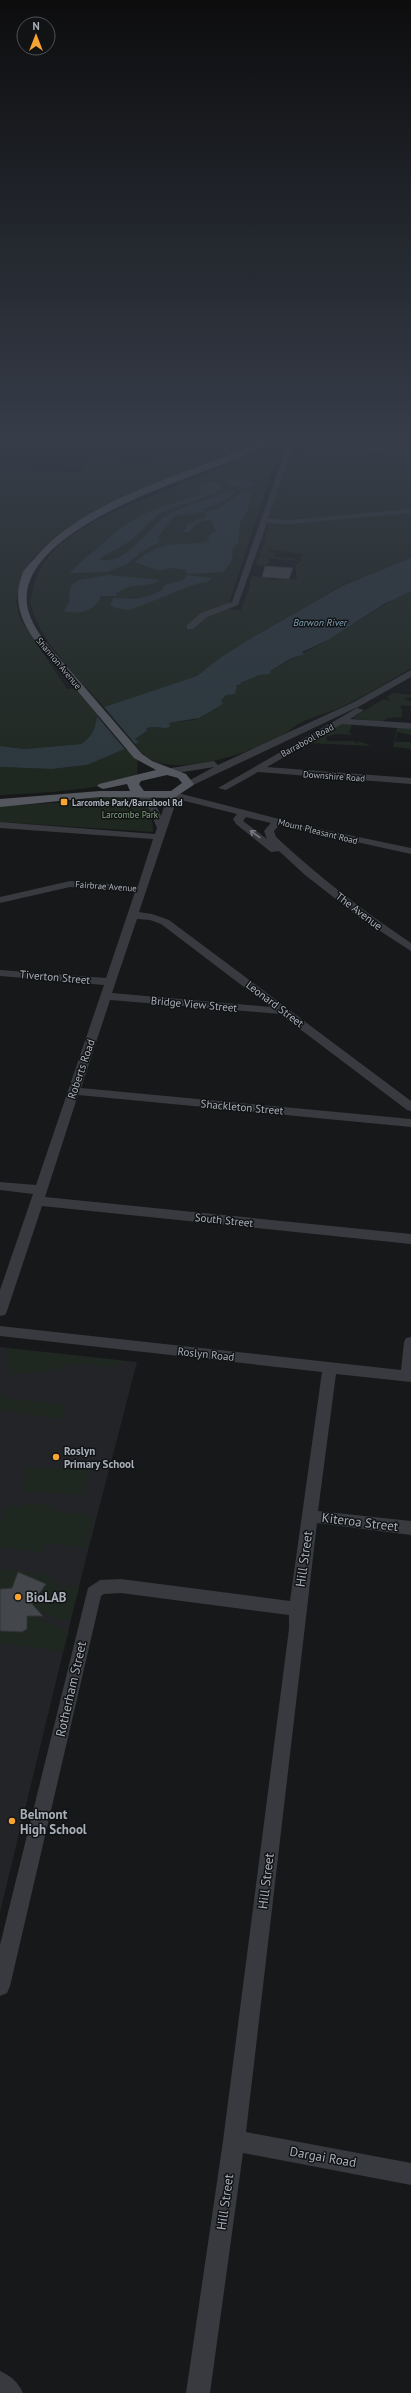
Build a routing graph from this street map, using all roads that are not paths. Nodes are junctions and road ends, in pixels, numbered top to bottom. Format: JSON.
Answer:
{"nodes":[{"id":1,"x":46,"y":550,"type":"edge"},
{"id":2,"x":253,"y":550,"type":"edge"},
{"id":3,"x":190,"y":628,"type":"dead end"},
{"id":4,"x":406,"y":680,"type":"edge"},
{"id":5,"x":388,"y":688,"type":"junction"},
{"id":6,"x":341,"y":722,"type":"junction"},
{"id":7,"x":411,"y":726,"type":"edge"},
{"id":8,"x":138,"y":756,"type":"junction"},
{"id":9,"x":238,"y":759,"type":"junction"},
{"id":10,"x":258,"y":769,"type":"junction"},
{"id":11,"x":170,"y":771,"type":"junction"},
{"id":12,"x":136,"y":778,"type":"junction"},
{"id":13,"x":411,"y":781,"type":"edge"},
{"id":14,"x":188,"y":784,"type":"junction"},
{"id":15,"x":223,"y":788,"type":"dead end"},
{"id":16,"x":140,"y":794,"type":"junction"},
{"id":17,"x":174,"y":795,"type":"junction"},
{"id":18,"x":0,"y":797,"type":"edge"},
{"id":19,"x":0,"y":803,"type":"edge"},
{"id":20,"x":206,"y":804,"type":"junction"},
{"id":21,"x":226,"y":808,"type":"junction"},
{"id":22,"x":244,"y":812,"type":"junction"},
{"id":23,"x":166,"y":815,"type":"junction"},
{"id":24,"x":278,"y":821,"type":"junction"},
{"id":25,"x":0,"y":825,"type":"edge"},
{"id":26,"x":161,"y":832,"type":"junction"},
{"id":27,"x":411,"y":851,"type":"edge"},
{"id":28,"x":309,"y":873,"type":"junction"},
{"id":29,"x":142,"y":889,"type":"junction"},
{"id":30,"x":0,"y":900,"type":"edge"},
{"id":31,"x":133,"y":915,"type":"junction"},
{"id":32,"x":411,"y":948,"type":"edge"},
{"id":33,"x":0,"y":973,"type":"edge"},
{"id":34,"x":111,"y":982,"type":"junction"},
{"id":35,"x":106,"y":996,"type":"junction"},
{"id":36,"x":283,"y":1011,"type":"junction"},
{"id":37,"x":74,"y":1091,"type":"junction"},
{"id":38,"x":411,"y":1107,"type":"edge"},
{"id":39,"x":411,"y":1123,"type":"edge"},
{"id":40,"x":0,"y":1186,"type":"edge"},
{"id":41,"x":39,"y":1196,"type":"junction"},
{"id":42,"x":411,"y":1239,"type":"edge"},
{"id":43,"x":0,"y":1311,"type":"edge"},
{"id":44,"x":0,"y":1331,"type":"edge"},
{"id":45,"x":411,"y":1342,"type":"edge"},
{"id":46,"x":330,"y":1368,"type":"junction"},
{"id":47,"x":410,"y":1377,"type":"edge"},
{"id":48,"x":310,"y":1516,"type":"junction"},
{"id":49,"x":411,"y":1528,"type":"edge"},
{"id":50,"x":297,"y":1610,"type":"junction"},
{"id":51,"x":0,"y":1986,"type":"edge"},
{"id":52,"x":234,"y":2141,"type":"junction"},
{"id":53,"x":411,"y":2174,"type":"edge"},
{"id":54,"x":0,"y":2383,"type":"edge"},
{"id":55,"x":11,"y":2393,"type":"edge"},
{"id":56,"x":198,"y":2393,"type":"edge"}],
"edges":[{"from":1,"to":8,"type":"main road","name":"Shannon Avenue"},
{"from":2,"to":3,"type":"street"},
{"from":4,"to":5,"type":"street","name":"Barrabool Road"},
{"from":5,"to":6,"type":"street","name":"Barrabool Road"},
{"from":5,"to":9,"type":"street","name":"Barrabool Road"},
{"from":6,"to":7,"type":"street"},
{"from":6,"to":10,"type":"street","name":"Barrabool Road"},
{"from":8,"to":11,"type":"main road","name":"Shannon Avenue"},
{"from":8,"to":12,"type":"main road"},
{"from":9,"to":11,"type":"street","name":"Barrabool Road"},
{"from":9,"to":14,"type":"street","name":"Barrabool Road"},
{"from":10,"to":13,"type":"street","name":"Downshire Road"},
{"from":10,"to":15,"type":"street","name":"Barrabool Road"},
{"from":11,"to":12,"type":"main road"},
{"from":11,"to":14,"type":"main road","name":"Shannon Avenue"},
{"from":12,"to":16,"type":"main road"},
{"from":12,"to":18,"type":"main road"},
{"from":14,"to":17,"type":"main road"},
{"from":14,"to":21,"type":"street","name":"Mount Pleasant Road"},
{"from":16,"to":17,"type":"main road"},
{"from":16,"to":19,"type":"main road"},
{"from":16,"to":26,"type":"street"},
{"from":17,"to":20,"type":"street","name":"Mount Pleasant Road"},
{"from":17,"to":23,"type":"street","name":"Roberts Road"},
{"from":20,"to":21,"type":"street","name":"Mount Pleasant Road"},
{"from":20,"to":23,"type":"street"},
{"from":21,"to":22,"type":"street","name":"Mount Pleasant Road"},
{"from":22,"to":24,"type":"street","name":"Mount Pleasant Road"},
{"from":28,"to":22,"type":"street","name":"The Avenue","one_way":true},
{"from":23,"to":26,"type":"street","name":"Roberts Road"},
{"from":24,"to":27,"type":"street","name":"Mount Pleasant Road"},
{"from":24,"to":28,"type":"street","name":"The Avenue"},
{"from":25,"to":26,"type":"street"},
{"from":26,"to":29,"type":"street","name":"Roberts Road"},
{"from":28,"to":32,"type":"street","name":"The Avenue"},
{"from":29,"to":30,"type":"street","name":"Fairbrae Avenue"},
{"from":29,"to":31,"type":"street","name":"Roberts Road"},
{"from":31,"to":34,"type":"street","name":"Roberts Road"},
{"from":31,"to":36,"type":"street","name":"Leonard Street"},
{"from":33,"to":34,"type":"street","name":"Tiverton Street"},
{"from":34,"to":35,"type":"street","name":"Roberts Road"},
{"from":35,"to":36,"type":"street","name":"Bridge View Street"},
{"from":35,"to":37,"type":"street","name":"Roberts Road"},
{"from":36,"to":38,"type":"street","name":"Leonard Street"},
{"from":37,"to":39,"type":"street","name":"Shackleton Street"},
{"from":37,"to":41,"type":"street","name":"Roberts Road"},
{"from":40,"to":41,"type":"street","name":"South Street"},
{"from":41,"to":42,"type":"street","name":"South Street"},
{"from":41,"to":43,"type":"street","name":"Roberts Road"},
{"from":44,"to":46,"type":"street","name":"Roslyn Road"},
{"from":45,"to":47,"type":"street"},
{"from":46,"to":47,"type":"street","name":"Roslyn Road"},
{"from":46,"to":48,"type":"street","name":"Hill Street"},
{"from":48,"to":49,"type":"street","name":"Kiteroa Street"},
{"from":48,"to":50,"type":"street","name":"Hill Street"},
{"from":50,"to":51,"type":"street","name":"Rotherham Street"},
{"from":50,"to":52,"type":"street","name":"Hill Street"},
{"from":52,"to":53,"type":"street","name":"Dargai Road"},
{"from":52,"to":56,"type":"street","name":"Hill Street"},
{"from":54,"to":55,"type":"street"}]}
